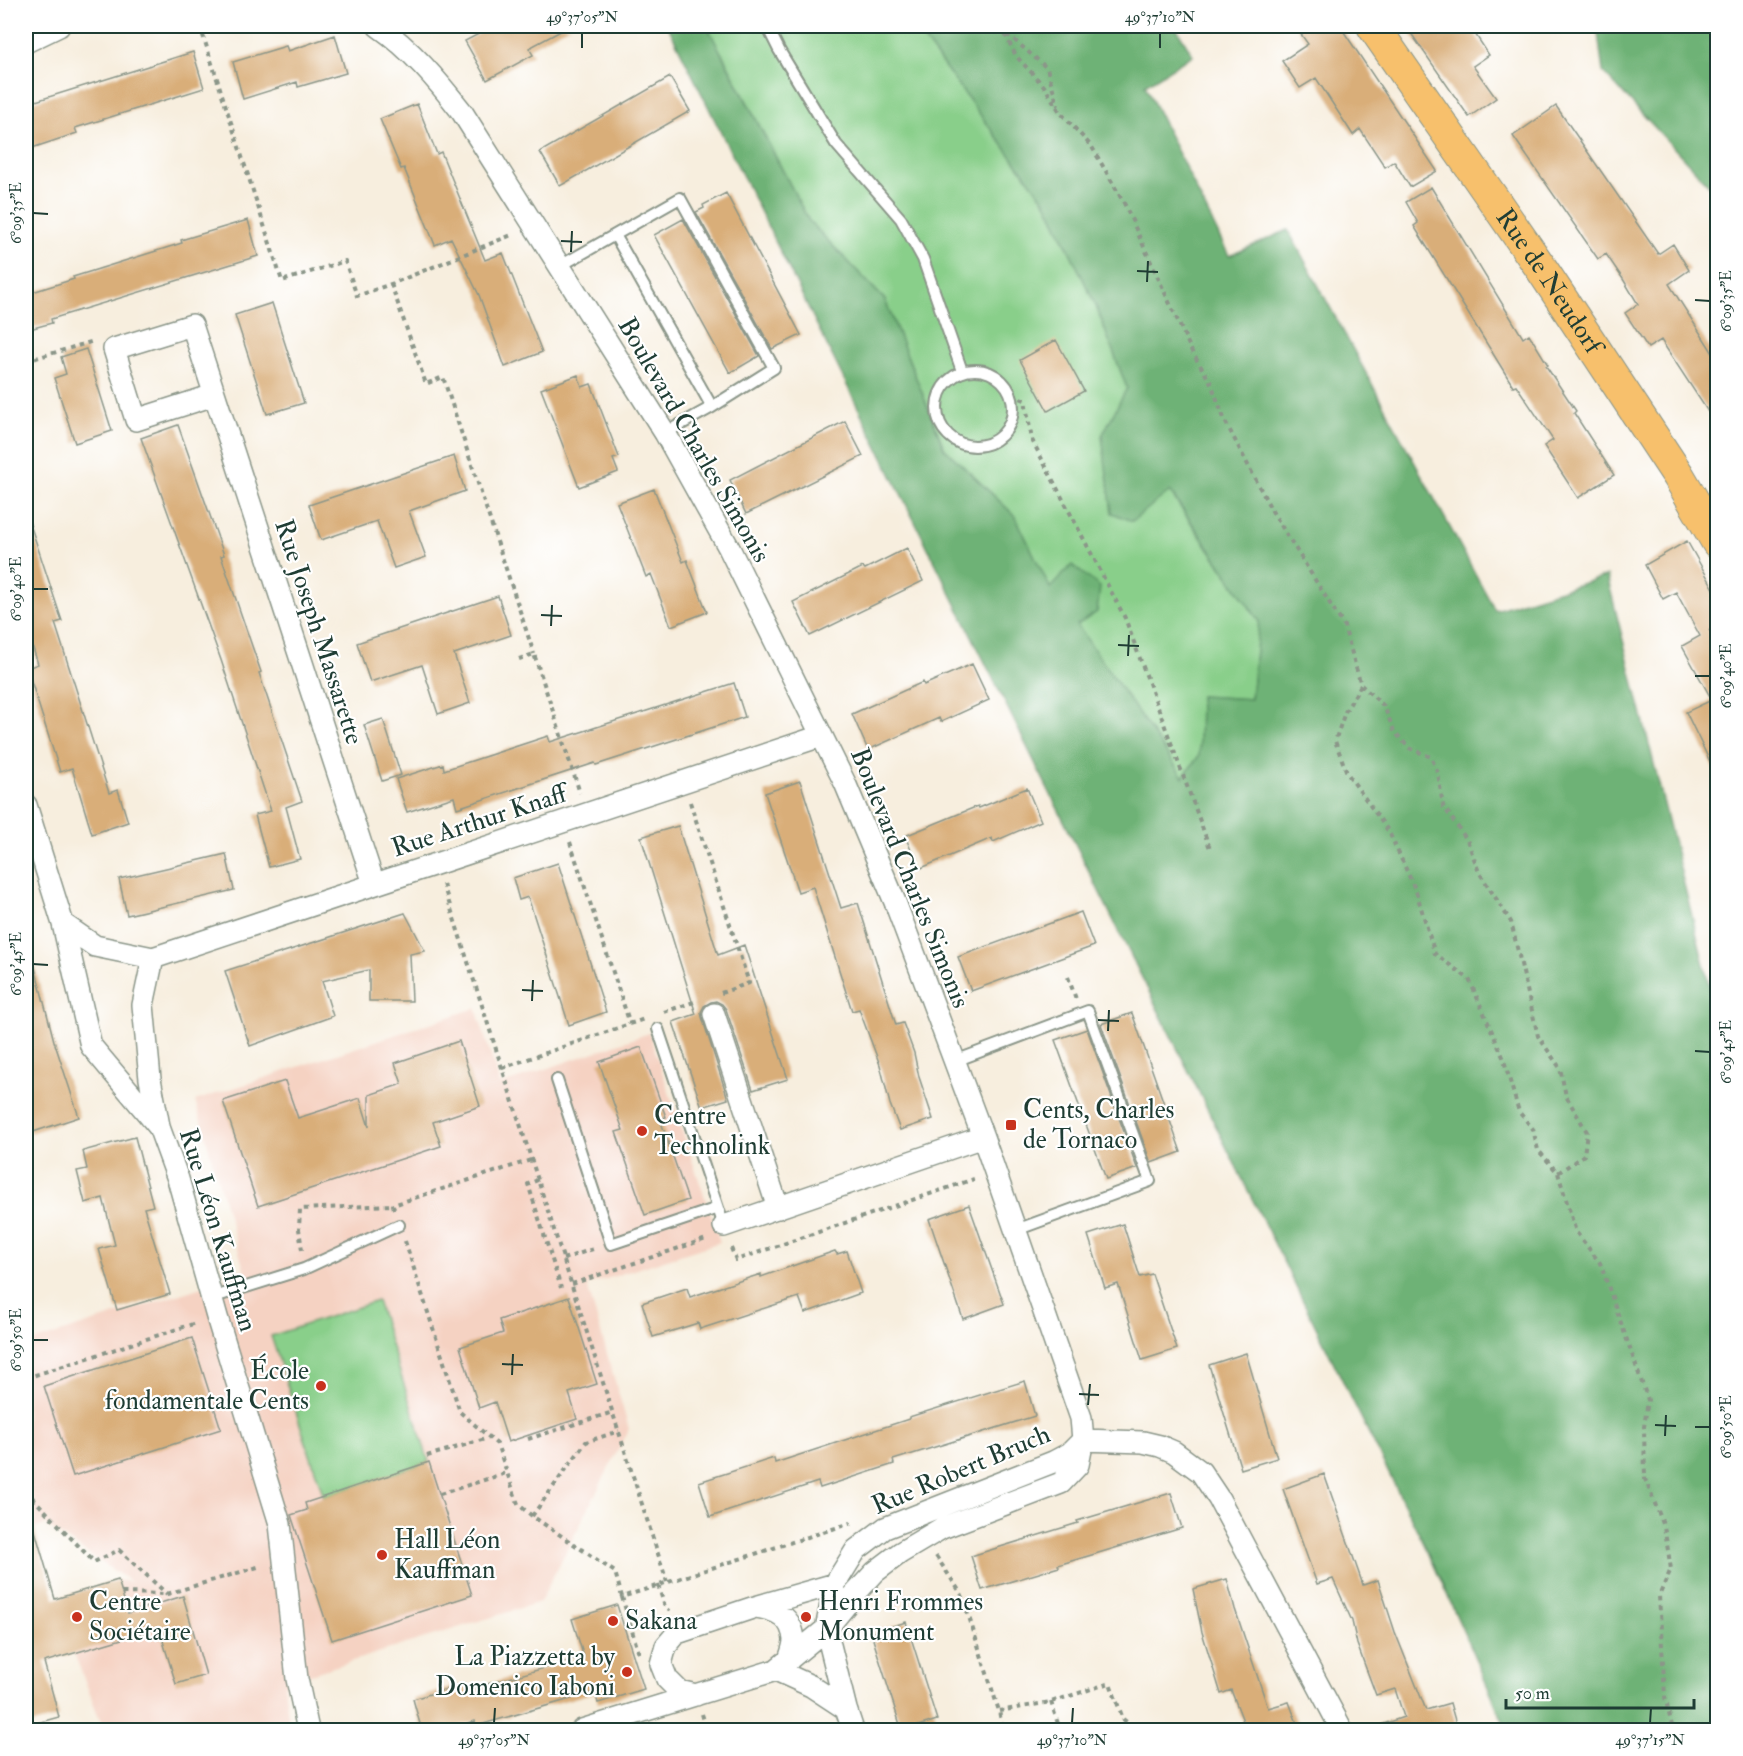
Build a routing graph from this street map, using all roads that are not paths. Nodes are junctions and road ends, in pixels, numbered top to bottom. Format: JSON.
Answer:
{"nodes":[{"id":1,"x":59,"y":26,"type":"edge"},
{"id":2,"x":378,"y":26,"type":"edge"},
{"id":3,"x":767,"y":26,"type":"edge"},
{"id":4,"x":1373,"y":26,"type":"edge"},
{"id":5,"x":26,"y":42,"type":"edge"},
{"id":6,"x":615,"y":235,"type":"junction"},
{"id":7,"x":560,"y":266,"type":"junction"},
{"id":8,"x":962,"y":371,"type":"junction"},
{"id":9,"x":214,"y":395,"type":"junction"},
{"id":10,"x":712,"y":407,"type":"junction"},
{"id":11,"x":665,"y":433,"type":"junction"},
{"id":12,"x":1718,"y":543,"type":"edge"},
{"id":13,"x":821,"y":735,"type":"junction"},
{"id":14,"x":26,"y":805,"type":"edge"},
{"id":15,"x":374,"y":884,"type":"junction"},
{"id":16,"x":63,"y":924,"type":"junction"},
{"id":17,"x":153,"y":958,"type":"junction"},
{"id":18,"x":716,"y":1004,"type":"road end"},
{"id":19,"x":658,"y":1029,"type":"road end"},
{"id":20,"x":955,"y":1061,"type":"junction"},
{"id":21,"x":557,"y":1080,"type":"dead end"},
{"id":22,"x":159,"y":1127,"type":"junction"},
{"id":23,"x":983,"y":1137,"type":"junction"},
{"id":24,"x":778,"y":1208,"type":"junction"},
{"id":25,"x":723,"y":1222,"type":"junction"},
{"id":26,"x":399,"y":1225,"type":"road end"},
{"id":27,"x":1016,"y":1230,"type":"junction"},
{"id":28,"x":214,"y":1308,"type":"junction"},
{"id":29,"x":1083,"y":1440,"type":"junction"},
{"id":30,"x":835,"y":1584,"type":"junction"},
{"id":31,"x":755,"y":1607,"type":"junction"},
{"id":32,"x":826,"y":1629,"type":"junction"},
{"id":33,"x":783,"y":1665,"type":"junction"},
{"id":34,"x":696,"y":1695,"type":"junction"},
{"id":35,"x":846,"y":1709,"type":"junction"},
{"id":36,"x":308,"y":1731,"type":"edge"},
{"id":37,"x":582,"y":1731,"type":"edge"},
{"id":38,"x":853,"y":1731,"type":"edge"},
{"id":39,"x":1342,"y":1731,"type":"edge"}],
"edges":[{"from":1,"to":5,"type":"street"},
{"from":2,"to":7,"type":"street","name":"Boulevard Charles Simonis"},
{"from":3,"to":8,"type":"lane"},
{"from":4,"to":12,"type":"main road","name":"Rue de Neudorf"},
{"from":6,"to":7,"type":"lane"},
{"from":6,"to":10,"type":"lane"},
{"from":6,"to":10,"type":"lane"},
{"from":7,"to":11,"type":"street","name":"Boulevard Charles Simonis"},
{"from":8,"to":8,"type":"lane"},
{"from":9,"to":9,"type":"street","name":"Rue Joseph Massarette"},
{"from":9,"to":15,"type":"street","name":"Rue Joseph Massarette"},
{"from":10,"to":11,"type":"lane"},
{"from":11,"to":13,"type":"street","name":"Boulevard Charles Simonis"},
{"from":13,"to":15,"type":"street","name":"Rue Arthur Knaff"},
{"from":13,"to":20,"type":"street","name":"Boulevard Charles Simonis"},
{"from":14,"to":16,"type":"street","name":"Rue Léon Kauffman"},
{"from":15,"to":17,"type":"street","name":"Rue Arthur Knaff"},
{"from":16,"to":17,"type":"street"},
{"from":16,"to":22,"type":"street","name":"Rue Léon Kauffman"},
{"from":17,"to":22,"type":"street"},
{"from":18,"to":24,"type":"street"},
{"from":19,"to":25,"type":"lane"},
{"from":20,"to":23,"type":"street","name":"Boulevard Charles Simonis"},
{"from":20,"to":27,"type":"lane"},
{"from":21,"to":25,"type":"lane"},
{"from":22,"to":28,"type":"street","name":"Rue Léon Kauffman"},
{"from":23,"to":24,"type":"street"},
{"from":23,"to":27,"type":"street","name":"Boulevard Charles Simonis"},
{"from":24,"to":25,"type":"street"},
{"from":26,"to":28,"type":"lane"},
{"from":27,"to":29,"type":"street","name":"Boulevard Charles Simonis"},
{"from":28,"to":36,"type":"street","name":"Rue Léon Kauffman"},
{"from":29,"to":30,"type":"street","name":"Rue Robert Bruch"},
{"from":29,"to":32,"type":"street","name":"Rue Robert Bruch"},
{"from":29,"to":39,"type":"street"},
{"from":30,"to":31,"type":"street"},
{"from":30,"to":32,"type":"street","name":"Rue Robert Bruch"},
{"from":31,"to":33,"type":"street"},
{"from":31,"to":34,"type":"street"},
{"from":32,"to":33,"type":"street","name":"Rue Robert Bruch"},
{"from":32,"to":35,"type":"street"},
{"from":33,"to":34,"type":"street","name":"Rue Robert Bruch"},
{"from":33,"to":35,"type":"street"},
{"from":34,"to":37,"type":"street","name":"Rue Robert Bruch"},
{"from":35,"to":38,"type":"street"}]}
